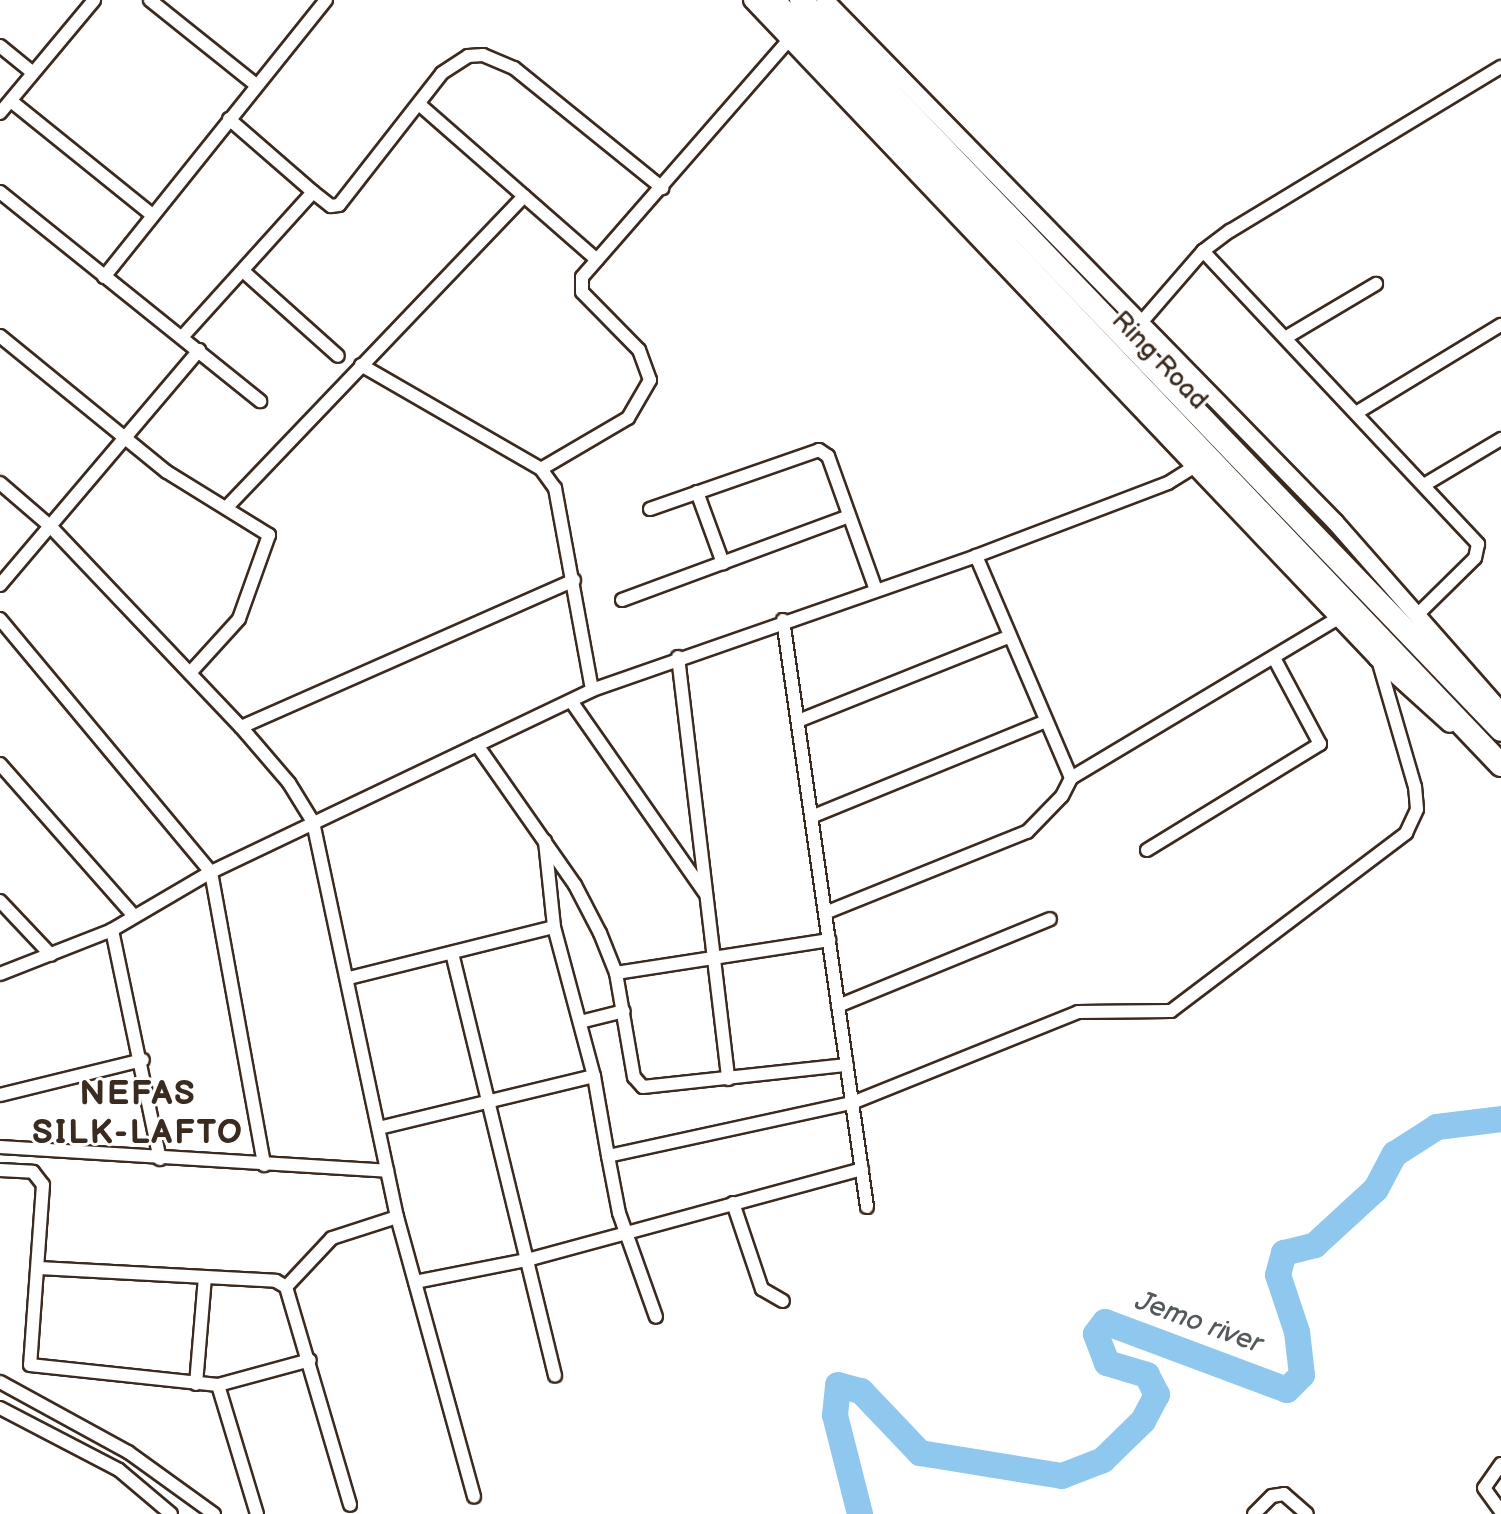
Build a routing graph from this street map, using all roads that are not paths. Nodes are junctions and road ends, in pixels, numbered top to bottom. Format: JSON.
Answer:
{"nodes":[{"id":1,"x":94,"y":0,"type":"edge"},
{"id":2,"x":150,"y":0,"type":"edge"},
{"id":3,"x":326,"y":0,"type":"edge"},
{"id":4,"x":752,"y":0,"type":"edge"},
{"id":5,"x":773,"y":0,"type":"edge"},
{"id":6,"x":801,"y":0,"type":"edge"},
{"id":7,"x":825,"y":0,"type":"edge"},
{"id":8,"x":789,"y":40,"type":"junction"},
{"id":9,"x":0,"y":46,"type":"edge"},
{"id":10,"x":1501,"y":67,"type":"edge"},
{"id":11,"x":32,"y":72,"type":"junction"},
{"id":12,"x":256,"y":85,"type":"junction"},
{"id":13,"x":11,"y":101,"type":"junction"},
{"id":14,"x":420,"y":105,"type":"junction"},
{"id":15,"x":0,"y":113,"type":"edge"},
{"id":16,"x":229,"y":119,"type":"junction"},
{"id":17,"x":662,"y":188,"type":"junction"},
{"id":18,"x":0,"y":192,"type":"edge"},
{"id":19,"x":313,"y":192,"type":"junction"},
{"id":20,"x":524,"y":196,"type":"junction"},
{"id":21,"x":151,"y":214,"type":"junction"},
{"id":22,"x":1203,"y":251,"type":"junction"},
{"id":23,"x":597,"y":260,"type":"junction"},
{"id":24,"x":243,"y":271,"type":"junction"},
{"id":25,"x":104,"y":277,"type":"junction"},
{"id":26,"x":1376,"y":284,"type":"dead end"},
{"id":27,"x":1139,"y":325,"type":"junction"},
{"id":28,"x":1501,"y":325,"type":"edge"},
{"id":29,"x":0,"y":336,"type":"edge"},
{"id":30,"x":183,"y":336,"type":"junction"},
{"id":31,"x":1285,"y":338,"type":"junction"},
{"id":32,"x":199,"y":350,"type":"junction"},
{"id":33,"x":338,"y":356,"type":"dead end"},
{"id":34,"x":361,"y":365,"type":"junction"},
{"id":35,"x":260,"y":401,"type":"dead end"},
{"id":36,"x":1356,"y":413,"type":"junction"},
{"id":37,"x":126,"y":437,"type":"junction"},
{"id":38,"x":1501,"y":439,"type":"edge"},
{"id":39,"x":1217,"y":446,"type":"junction"},
{"id":40,"x":541,"y":469,"type":"junction"},
{"id":41,"x":0,"y":483,"type":"edge"},
{"id":42,"x":1424,"y":485,"type":"junction"},
{"id":43,"x":697,"y":492,"type":"junction"},
{"id":44,"x":227,"y":507,"type":"junction"},
{"id":45,"x":650,"y":509,"type":"dead end"},
{"id":46,"x":849,"y":516,"type":"junction"},
{"id":47,"x":50,"y":526,"type":"junction"},
{"id":48,"x":976,"y":556,"type":"junction"},
{"id":49,"x":723,"y":563,"type":"junction"},
{"id":50,"x":574,"y":580,"type":"junction"},
{"id":51,"x":0,"y":585,"type":"edge"},
{"id":52,"x":875,"y":587,"type":"junction"},
{"id":53,"x":622,"y":600,"type":"dead end"},
{"id":54,"x":1419,"y":613,"type":"junction"},
{"id":55,"x":1340,"y":617,"type":"junction"},
{"id":56,"x":0,"y":619,"type":"edge"},
{"id":57,"x":783,"y":620,"type":"junction"},
{"id":58,"x":1010,"y":636,"type":"junction"},
{"id":59,"x":678,"y":657,"type":"junction"},
{"id":60,"x":1274,"y":658,"type":"junction"},
{"id":61,"x":1377,"y":658,"type":"junction"},
{"id":62,"x":190,"y":673,"type":"junction"},
{"id":63,"x":592,"y":690,"type":"junction"},
{"id":64,"x":571,"y":701,"type":"junction"},
{"id":65,"x":1501,"y":711,"type":"edge"},
{"id":66,"x":798,"y":721,"type":"junction"},
{"id":67,"x":1046,"y":721,"type":"junction"},
{"id":68,"x":241,"y":727,"type":"junction"},
{"id":69,"x":1501,"y":730,"type":"edge"},
{"id":70,"x":477,"y":745,"type":"junction"},
{"id":71,"x":1497,"y":761,"type":"edge"},
{"id":72,"x":0,"y":764,"type":"edge"},
{"id":73,"x":1071,"y":778,"type":"junction"},
{"id":74,"x":811,"y":817,"type":"junction"},
{"id":75,"x":313,"y":822,"type":"junction"},
{"id":76,"x":545,"y":841,"type":"junction"},
{"id":77,"x":1147,"y":850,"type":"dead end"},
{"id":78,"x":211,"y":872,"type":"junction"},
{"id":79,"x":707,"y":896,"type":"junction"},
{"id":80,"x":0,"y":901,"type":"edge"},
{"id":81,"x":825,"y":913,"type":"junction"},
{"id":82,"x":134,"y":916,"type":"junction"},
{"id":83,"x":1050,"y":919,"type":"dead end"},
{"id":84,"x":554,"y":927,"type":"junction"},
{"id":85,"x":112,"y":930,"type":"junction"},
{"id":86,"x":829,"y":940,"type":"junction"},
{"id":87,"x":452,"y":953,"type":"junction"},
{"id":88,"x":51,"y":955,"type":"junction"},
{"id":89,"x":714,"y":958,"type":"junction"},
{"id":90,"x":616,"y":973,"type":"junction"},
{"id":91,"x":0,"y":974,"type":"edge"},
{"id":92,"x":349,"y":978,"type":"junction"},
{"id":93,"x":838,"y":1006,"type":"junction"},
{"id":94,"x":624,"y":1011,"type":"junction"},
{"id":95,"x":580,"y":1022,"type":"junction"},
{"id":96,"x":143,"y":1060,"type":"junction"},
{"id":97,"x":847,"y":1065,"type":"junction"},
{"id":98,"x":594,"y":1076,"type":"junction"},
{"id":99,"x":728,"y":1079,"type":"junction"},
{"id":100,"x":0,"y":1095,"type":"edge"},
{"id":101,"x":490,"y":1101,"type":"junction"},
{"id":102,"x":852,"y":1103,"type":"junction"},
{"id":103,"x":379,"y":1128,"type":"junction"},
{"id":104,"x":0,"y":1147,"type":"edge"},
{"id":105,"x":608,"y":1156,"type":"junction"},
{"id":106,"x":160,"y":1159,"type":"junction"},
{"id":107,"x":264,"y":1165,"type":"junction"},
{"id":108,"x":862,"y":1169,"type":"junction"},
{"id":109,"x":0,"y":1170,"type":"edge"},
{"id":110,"x":387,"y":1171,"type":"junction"},
{"id":111,"x":733,"y":1203,"type":"junction"},
{"id":112,"x":867,"y":1207,"type":"dead end"},
{"id":113,"x":397,"y":1217,"type":"junction"},
{"id":114,"x":627,"y":1233,"type":"junction"},
{"id":115,"x":531,"y":1259,"type":"junction"},
{"id":116,"x":39,"y":1268,"type":"junction"},
{"id":117,"x":205,"y":1277,"type":"junction"},
{"id":118,"x":415,"y":1282,"type":"junction"},
{"id":119,"x":286,"y":1287,"type":"junction"},
{"id":120,"x":783,"y":1301,"type":"dead end"},
{"id":121,"x":656,"y":1317,"type":"dead end"},
{"id":122,"x":310,"y":1360,"type":"junction"},
{"id":123,"x":555,"y":1376,"type":"dead end"},
{"id":124,"x":0,"y":1382,"type":"edge"},
{"id":125,"x":196,"y":1384,"type":"junction"},
{"id":126,"x":218,"y":1385,"type":"junction"},
{"id":127,"x":0,"y":1408,"type":"edge"},
{"id":128,"x":1501,"y":1464,"type":"edge"},
{"id":129,"x":474,"y":1497,"type":"dead end"},
{"id":130,"x":350,"y":1505,"type":"dead end"},
{"id":131,"x":1501,"y":1511,"type":"edge"},
{"id":132,"x":171,"y":1514,"type":"edge"},
{"id":133,"x":214,"y":1514,"type":"edge"},
{"id":134,"x":257,"y":1514,"type":"edge"},
{"id":135,"x":1254,"y":1514,"type":"edge"},
{"id":136,"x":1307,"y":1514,"type":"edge"}],
"edges":[{"from":1,"to":11,"type":"street"},
{"from":2,"to":12,"type":"street"},
{"from":3,"to":12,"type":"street"},
{"from":4,"to":8,"type":"street"},
{"from":5,"to":39,"type":"highway","name":"Ring Road"},
{"from":6,"to":39,"type":"highway","name":"Ring Road"},
{"from":7,"to":27,"type":"street"},
{"from":8,"to":17,"type":"street"},
{"from":8,"to":39,"type":"street"},
{"from":9,"to":11,"type":"street"},
{"from":10,"to":22,"type":"street"},
{"from":11,"to":13,"type":"street"},
{"from":12,"to":16,"type":"street"},
{"from":13,"to":15,"type":"street"},
{"from":13,"to":21,"type":"street"},
{"from":14,"to":17,"type":"street"},
{"from":14,"to":19,"type":"street"},
{"from":14,"to":20,"type":"street"},
{"from":16,"to":19,"type":"street"},
{"from":16,"to":21,"type":"street"},
{"from":17,"to":23,"type":"street"},
{"from":18,"to":25,"type":"street"},
{"from":19,"to":24,"type":"street"},
{"from":20,"to":23,"type":"street"},
{"from":20,"to":34,"type":"street"},
{"from":21,"to":25,"type":"street"},
{"from":22,"to":27,"type":"street"},
{"from":22,"to":31,"type":"street"},
{"from":23,"to":40,"type":"street"},
{"from":24,"to":30,"type":"street"},
{"from":24,"to":33,"type":"street"},
{"from":25,"to":30,"type":"street"},
{"from":26,"to":31,"type":"street"},
{"from":27,"to":39,"type":"street"},
{"from":28,"to":36,"type":"street"},
{"from":29,"to":37,"type":"street"},
{"from":30,"to":32,"type":"street"},
{"from":31,"to":36,"type":"street"},
{"from":32,"to":35,"type":"street"},
{"from":32,"to":37,"type":"street"},
{"from":34,"to":40,"type":"street"},
{"from":34,"to":44,"type":"street"},
{"from":36,"to":42,"type":"street"},
{"from":37,"to":44,"type":"street"},
{"from":37,"to":47,"type":"street"},
{"from":38,"to":42,"type":"street"},
{"from":39,"to":48,"type":"street"},
{"from":39,"to":54,"type":"street"},
{"from":39,"to":55,"type":"street"},
{"from":39,"to":69,"type":"highway","name":"Ring Road"},
{"from":39,"to":71,"type":"highway","name":"Ring Road"},
{"from":40,"to":50,"type":"street"},
{"from":41,"to":47,"type":"street"},
{"from":42,"to":54,"type":"street"},
{"from":43,"to":45,"type":"street"},
{"from":43,"to":46,"type":"street"},
{"from":43,"to":49,"type":"street"},
{"from":44,"to":62,"type":"street"},
{"from":46,"to":49,"type":"street"},
{"from":46,"to":52,"type":"street"},
{"from":47,"to":51,"type":"street"},
{"from":47,"to":62,"type":"street"},
{"from":48,"to":52,"type":"street"},
{"from":48,"to":58,"type":"street"},
{"from":49,"to":53,"type":"street"},
{"from":50,"to":63,"type":"street"},
{"from":50,"to":68,"type":"street"},
{"from":52,"to":57,"type":"street"},
{"from":54,"to":65,"type":"street"},
{"from":55,"to":60,"type":"street"},
{"from":55,"to":61,"type":"street"},
{"from":56,"to":78,"type":"street"},
{"from":57,"to":59,"type":"street"},
{"from":57,"to":66,"type":"street"},
{"from":58,"to":66,"type":"street"},
{"from":58,"to":67,"type":"street"},
{"from":59,"to":63,"type":"street"},
{"from":59,"to":79,"type":"street"},
{"from":60,"to":73,"type":"street"},
{"from":60,"to":77,"type":"street"},
{"from":61,"to":71,"type":"street"},
{"from":61,"to":102,"type":"street"},
{"from":62,"to":68,"type":"street"},
{"from":63,"to":64,"type":"street"},
{"from":64,"to":70,"type":"street"},
{"from":64,"to":79,"type":"street"},
{"from":66,"to":74,"type":"street"},
{"from":67,"to":73,"type":"street"},
{"from":67,"to":74,"type":"street"},
{"from":68,"to":75,"type":"street"},
{"from":70,"to":75,"type":"street"},
{"from":70,"to":76,"type":"street"},
{"from":72,"to":82,"type":"street"},
{"from":73,"to":81,"type":"street"},
{"from":74,"to":81,"type":"street"},
{"from":75,"to":78,"type":"street"},
{"from":75,"to":92,"type":"street"},
{"from":76,"to":84,"type":"street"},
{"from":76,"to":90,"type":"street"},
{"from":78,"to":82,"type":"street"},
{"from":78,"to":107,"type":"street"},
{"from":79,"to":89,"type":"street"},
{"from":80,"to":88,"type":"street"},
{"from":81,"to":86,"type":"street"},
{"from":82,"to":85,"type":"street"},
{"from":83,"to":93,"type":"street"},
{"from":84,"to":87,"type":"street"},
{"from":84,"to":95,"type":"street"},
{"from":85,"to":88,"type":"street"},
{"from":85,"to":96,"type":"street"},
{"from":86,"to":89,"type":"street"},
{"from":86,"to":93,"type":"street"},
{"from":87,"to":92,"type":"street"},
{"from":87,"to":101,"type":"street"},
{"from":88,"to":91,"type":"street"},
{"from":89,"to":90,"type":"street"},
{"from":89,"to":99,"type":"street"},
{"from":90,"to":94,"type":"street"},
{"from":92,"to":103,"type":"street"},
{"from":93,"to":97,"type":"street"},
{"from":94,"to":95,"type":"street"},
{"from":94,"to":99,"type":"street"},
{"from":95,"to":98,"type":"street"},
{"from":96,"to":100,"type":"street"},
{"from":96,"to":106,"type":"street"},
{"from":97,"to":99,"type":"street"},
{"from":97,"to":102,"type":"street"},
{"from":98,"to":101,"type":"street"},
{"from":98,"to":105,"type":"street"},
{"from":101,"to":103,"type":"street"},
{"from":101,"to":115,"type":"street"},
{"from":102,"to":105,"type":"street"},
{"from":102,"to":108,"type":"street"},
{"from":103,"to":110,"type":"street"},
{"from":104,"to":106,"type":"street"},
{"from":105,"to":114,"type":"street"},
{"from":106,"to":107,"type":"street"},
{"from":107,"to":110,"type":"street"},
{"from":108,"to":111,"type":"street"},
{"from":108,"to":112,"type":"street"},
{"from":109,"to":116,"type":"street"},
{"from":110,"to":113,"type":"street"},
{"from":111,"to":114,"type":"street"},
{"from":111,"to":120,"type":"street"},
{"from":113,"to":118,"type":"street"},
{"from":113,"to":119,"type":"street"},
{"from":114,"to":115,"type":"street"},
{"from":114,"to":121,"type":"street"},
{"from":115,"to":118,"type":"street"},
{"from":115,"to":123,"type":"street"},
{"from":116,"to":117,"type":"street"},
{"from":116,"to":125,"type":"street"},
{"from":117,"to":119,"type":"street"},
{"from":117,"to":125,"type":"street"},
{"from":118,"to":129,"type":"street"},
{"from":119,"to":122,"type":"street"},
{"from":122,"to":126,"type":"street"},
{"from":122,"to":130,"type":"street"},
{"from":124,"to":133,"type":"street"},
{"from":125,"to":126,"type":"street"},
{"from":126,"to":134,"type":"street"},
{"from":127,"to":132,"type":"street"},
{"from":128,"to":131,"type":"street"},
{"from":135,"to":136,"type":"street"}]}
